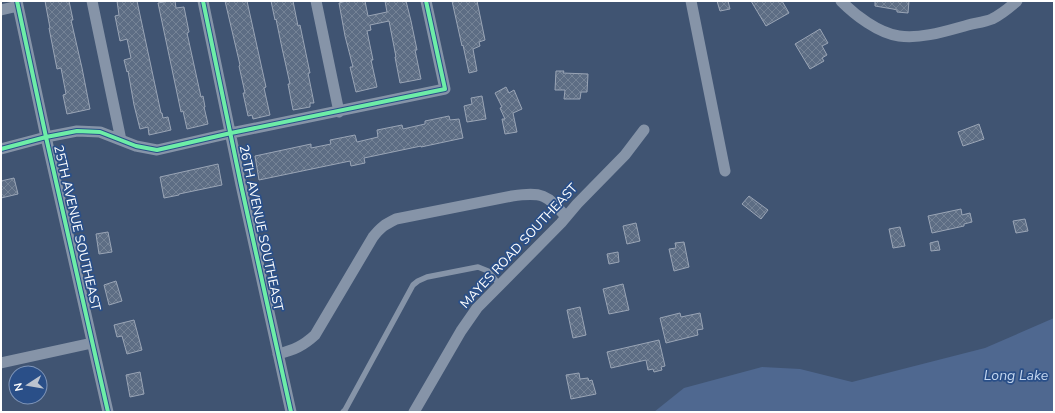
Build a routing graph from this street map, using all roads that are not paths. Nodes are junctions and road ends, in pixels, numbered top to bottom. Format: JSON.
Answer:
{"nodes":[{"id":1,"x":92,"y":1,"type":"edge"},
{"id":2,"x":203,"y":1,"type":"edge"},
{"id":3,"x":316,"y":1,"type":"edge"},
{"id":4,"x":426,"y":1,"type":"edge"},
{"id":5,"x":691,"y":1,"type":"edge"},
{"id":6,"x":841,"y":1,"type":"edge"},
{"id":7,"x":1017,"y":1,"type":"edge"},
{"id":8,"x":18,"y":4,"type":"edge"},
{"id":9,"x":1,"y":10,"type":"edge"},
{"id":10,"x":339,"y":112,"type":"junction"},
{"id":11,"x":644,"y":130,"type":"dead end"},
{"id":12,"x":231,"y":133,"type":"junction"},
{"id":13,"x":46,"y":138,"type":"junction"},
{"id":14,"x":121,"y":140,"type":"junction"},
{"id":15,"x":1,"y":149,"type":"edge"},
{"id":16,"x":725,"y":171,"type":"dead end"},
{"id":17,"x":566,"y":217,"type":"junction"},
{"id":18,"x":500,"y":285,"type":"junction"},
{"id":19,"x":92,"y":343,"type":"junction"},
{"id":20,"x":278,"y":354,"type":"junction"},
{"id":21,"x":1,"y":363,"type":"edge"},
{"id":22,"x":108,"y":412,"type":"edge"},
{"id":23,"x":291,"y":412,"type":"edge"},
{"id":24,"x":343,"y":412,"type":"edge"},
{"id":25,"x":414,"y":412,"type":"edge"}],
"edges":[{"from":1,"to":14,"type":"street"},
{"from":2,"to":12,"type":"street","name":"26TH AVENUE SOUTHEAST"},
{"from":3,"to":10,"type":"street"},
{"from":4,"to":10,"type":"street"},
{"from":5,"to":16,"type":"street"},
{"from":6,"to":7,"type":"street"},
{"from":8,"to":9,"type":"street","name":"25TH AVENUE SOUTHEAST"},
{"from":8,"to":13,"type":"street","name":"25TH AVENUE SOUTHEAST"},
{"from":10,"to":12,"type":"street"},
{"from":11,"to":17,"type":"street","name":"MAYES ROAD SOUTHEAST"},
{"from":12,"to":14,"type":"street"},
{"from":12,"to":20,"type":"street","name":"26TH AVENUE SOUTHEAST"},
{"from":13,"to":14,"type":"street"},
{"from":13,"to":15,"type":"street"},
{"from":13,"to":19,"type":"street","name":"25TH AVENUE SOUTHEAST"},
{"from":17,"to":18,"type":"street","name":"MAYES ROAD SOUTHEAST"},
{"from":17,"to":20,"type":"street"},
{"from":18,"to":24,"type":"lane"},
{"from":18,"to":25,"type":"street","name":"MAYES ROAD SOUTHEAST"},
{"from":19,"to":21,"type":"street"},
{"from":19,"to":22,"type":"street","name":"25TH AVENUE SOUTHEAST"},
{"from":20,"to":23,"type":"street","name":"26TH AVENUE SOUTHEAST"}]}
